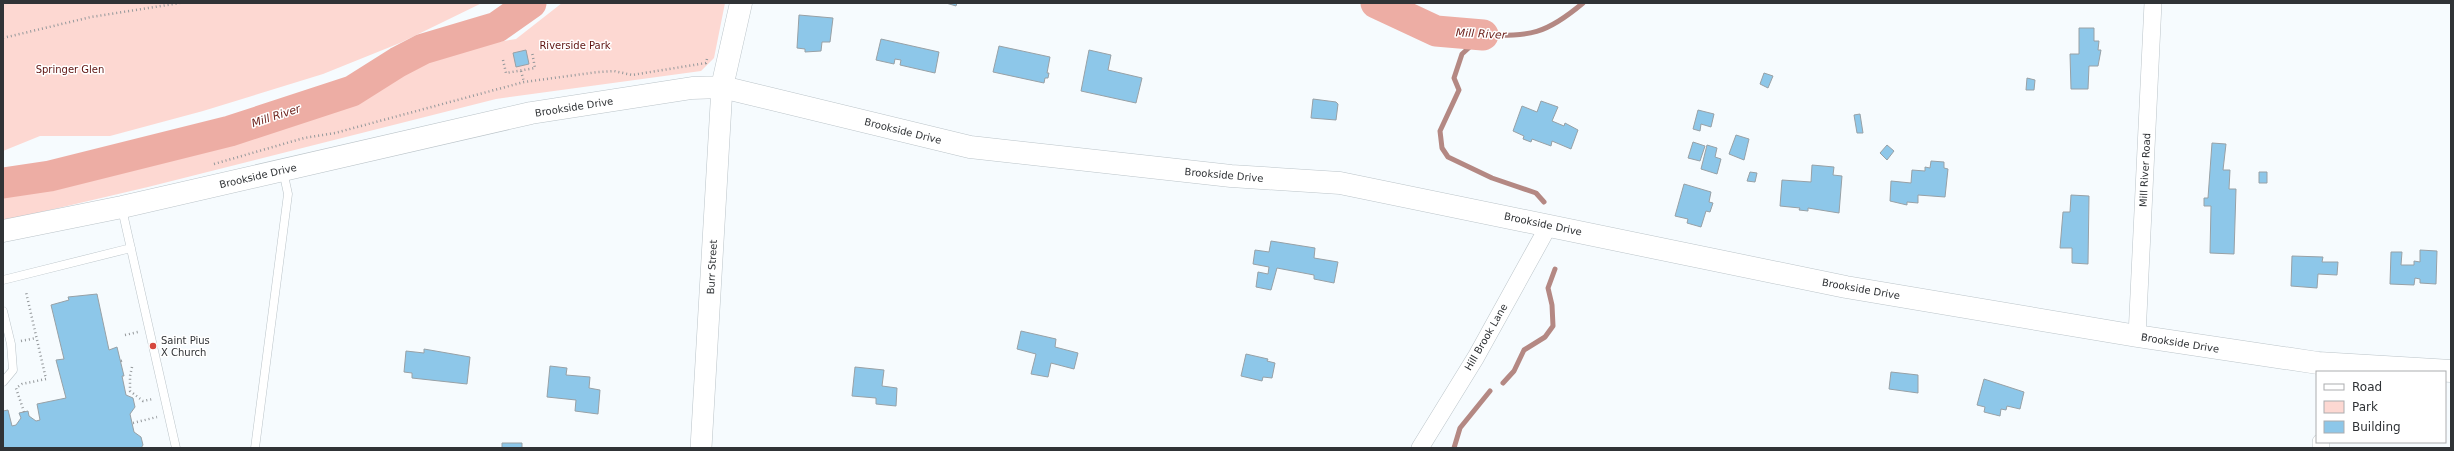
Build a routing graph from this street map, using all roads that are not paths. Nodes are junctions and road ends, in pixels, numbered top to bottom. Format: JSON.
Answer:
{"nodes":[{"id":1,"x":741,"y":3,"type":"edge"},
{"id":2,"x":2153,"y":3,"type":"edge"},
{"id":3,"x":722,"y":86,"type":"junction"},
{"id":4,"x":283,"y":170,"type":"junction"},
{"id":5,"x":122,"y":207,"type":"junction"},
{"id":6,"x":1549,"y":225,"type":"junction"},
{"id":7,"x":3,"y":231,"type":"edge"},
{"id":8,"x":131,"y":248,"type":"junction"},
{"id":9,"x":3,"y":280,"type":"edge"},
{"id":10,"x":3,"y":311,"type":"edge"},
{"id":11,"x":2137,"y":336,"type":"junction"},
{"id":12,"x":2318,"y":368,"type":"edge"},
{"id":13,"x":2451,"y":371,"type":"edge"},
{"id":14,"x":3,"y":382,"type":"edge"},
{"id":15,"x":176,"y":448,"type":"edge"},
{"id":16,"x":255,"y":448,"type":"edge"},
{"id":17,"x":701,"y":448,"type":"edge"},
{"id":18,"x":1420,"y":448,"type":"edge"}],
"edges":[{"from":1,"to":3,"type":"main road"},
{"from":2,"to":11,"type":"street","name":"Mill River Road"},
{"from":3,"to":4,"type":"main road","name":"Brookside Drive"},
{"from":3,"to":6,"type":"main road","name":"Brookside Drive"},
{"from":3,"to":17,"type":"street","name":"Burr Street"},
{"from":4,"to":5,"type":"main road","name":"Brookside Drive"},
{"from":4,"to":16,"type":"lane"},
{"from":5,"to":7,"type":"main road","name":"Brookside Drive"},
{"from":5,"to":8,"type":"lane"},
{"from":6,"to":11,"type":"main road","name":"Brookside Drive"},
{"from":6,"to":18,"type":"street","name":"Hill Brook Lane"},
{"from":8,"to":9,"type":"lane"},
{"from":8,"to":15,"type":"lane"},
{"from":10,"to":14,"type":"lane"},
{"from":11,"to":12,"type":"main road","name":"Brookside Drive"},
{"from":12,"to":13,"type":"main road","name":"Brookside Drive"}]}
